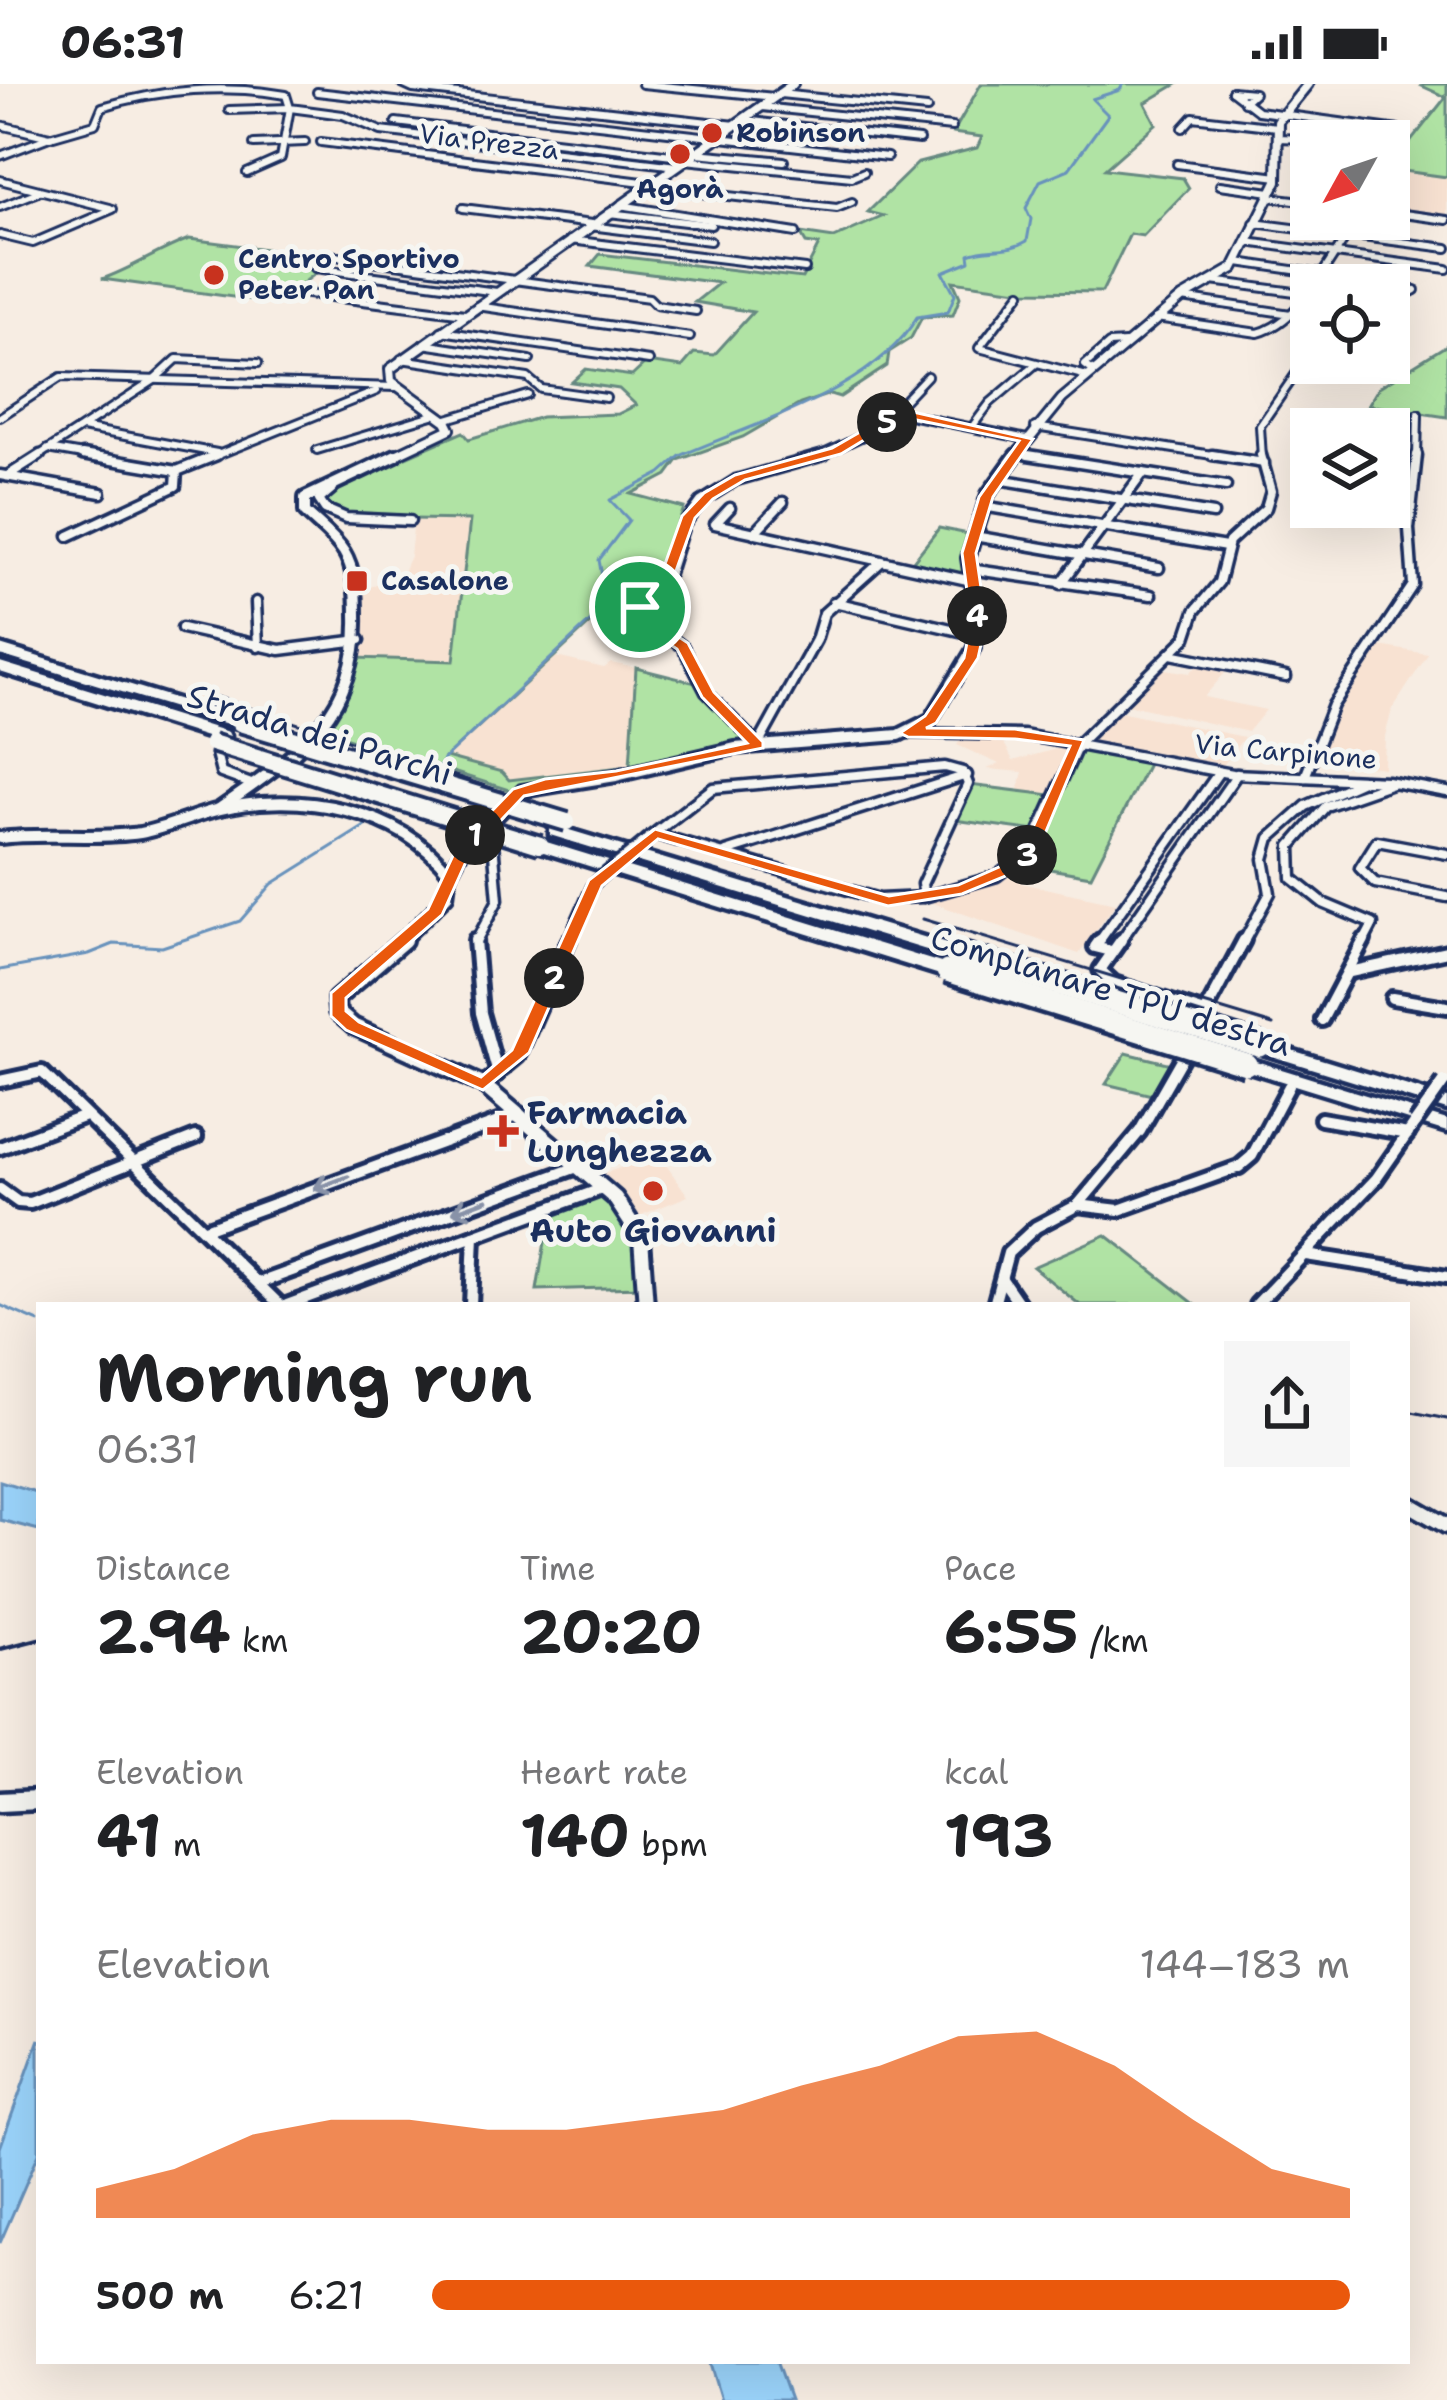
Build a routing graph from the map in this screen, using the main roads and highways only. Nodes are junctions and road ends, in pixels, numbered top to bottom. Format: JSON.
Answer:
{"nodes":[{"id":1,"x":0,"y":650,"type":"edge"},
{"id":2,"x":0,"y":664,"type":"edge"},
{"id":3,"x":0,"y":678,"type":"edge"},
{"id":4,"x":224,"y":737,"type":"junction"},
{"id":5,"x":554,"y":834,"type":"junction"},
{"id":6,"x":960,"y":958,"type":"junction"},
{"id":7,"x":1257,"y":1050,"type":"junction"},
{"id":8,"x":1446,"y":1094,"type":"edge"},
{"id":9,"x":1447,"y":1126,"type":"edge"}],
"edges":[{"from":1,"to":4,"type":"highway"},
{"from":2,"to":4,"type":"highway","name":"Strada dei Parchi"},
{"from":3,"to":4,"type":"highway","name":"Complanare TPU destra"},
{"from":4,"to":5,"type":"highway","name":"Complanare TPU destra","bridge":true},
{"from":4,"to":5,"type":"highway","bridge":true},
{"from":5,"to":6,"type":"highway","name":"Complanare TPU destra"},
{"from":5,"to":6,"type":"highway"},
{"from":6,"to":7,"type":"highway","name":"Complanare TPU destra","bridge":true},
{"from":6,"to":7,"type":"highway"},
{"from":7,"to":8,"type":"highway"},
{"from":7,"to":9,"type":"highway","name":"Complanare TPU destra"}]}
